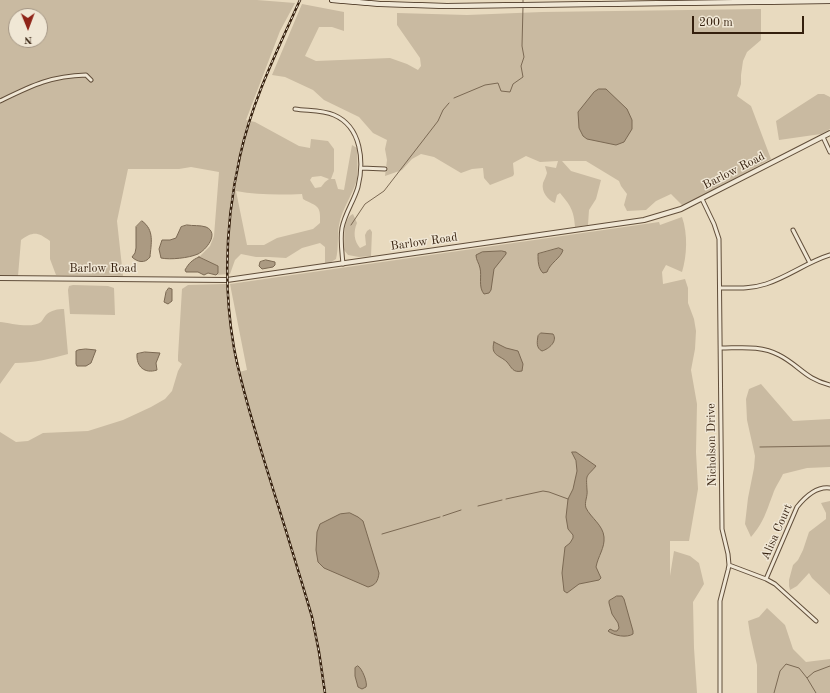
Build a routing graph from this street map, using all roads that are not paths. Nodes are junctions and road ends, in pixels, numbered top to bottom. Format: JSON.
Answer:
{"nodes":[{"id":1,"x":332,"y":0,"type":"edge"},
{"id":2,"x":830,"y":1,"type":"edge"},
{"id":3,"x":91,"y":80,"type":"dead end"},
{"id":4,"x":0,"y":101,"type":"edge"},
{"id":5,"x":295,"y":109,"type":"dead end"},
{"id":6,"x":830,"y":133,"type":"edge"},
{"id":7,"x":823,"y":137,"type":"junction"},
{"id":8,"x":830,"y":152,"type":"edge"},
{"id":9,"x":361,"y":168,"type":"junction"},
{"id":10,"x":385,"y":169,"type":"dead end"},
{"id":11,"x":702,"y":198,"type":"junction"},
{"id":12,"x":794,"y":230,"type":"dead end"},
{"id":13,"x":830,"y":255,"type":"edge"},
{"id":14,"x":810,"y":263,"type":"junction"},
{"id":15,"x":343,"y":264,"type":"junction"},
{"id":16,"x":0,"y":278,"type":"edge"},
{"id":17,"x":720,"y":288,"type":"junction"},
{"id":18,"x":721,"y":348,"type":"junction"},
{"id":19,"x":830,"y":385,"type":"edge"},
{"id":20,"x":830,"y":488,"type":"edge"},
{"id":21,"x":729,"y":564,"type":"junction"},
{"id":22,"x":766,"y":578,"type":"junction"},
{"id":23,"x":816,"y":621,"type":"dead end"},
{"id":24,"x":720,"y":693,"type":"edge"}],
"edges":[{"from":1,"to":2,"type":"main road"},
{"from":3,"to":4,"type":"street"},
{"from":5,"to":9,"type":"street"},
{"from":6,"to":7,"type":"street","name":"Barlow Road"},
{"from":7,"to":8,"type":"street"},
{"from":7,"to":11,"type":"street","name":"Barlow Road"},
{"from":9,"to":10,"type":"street"},
{"from":9,"to":15,"type":"street"},
{"from":11,"to":15,"type":"street","name":"Barlow Road"},
{"from":11,"to":17,"type":"street","name":"Nicholson Drive"},
{"from":12,"to":14,"type":"street"},
{"from":13,"to":14,"type":"street"},
{"from":14,"to":17,"type":"street"},
{"from":15,"to":16,"type":"street","name":"Barlow Road"},
{"from":17,"to":18,"type":"street","name":"Nicholson Drive"},
{"from":18,"to":19,"type":"street"},
{"from":18,"to":21,"type":"street","name":"Nicholson Drive"},
{"from":20,"to":22,"type":"street","name":"Alisa Court"},
{"from":21,"to":22,"type":"street"},
{"from":21,"to":24,"type":"street","name":"Nicholson Drive"},
{"from":22,"to":23,"type":"street"}]}
